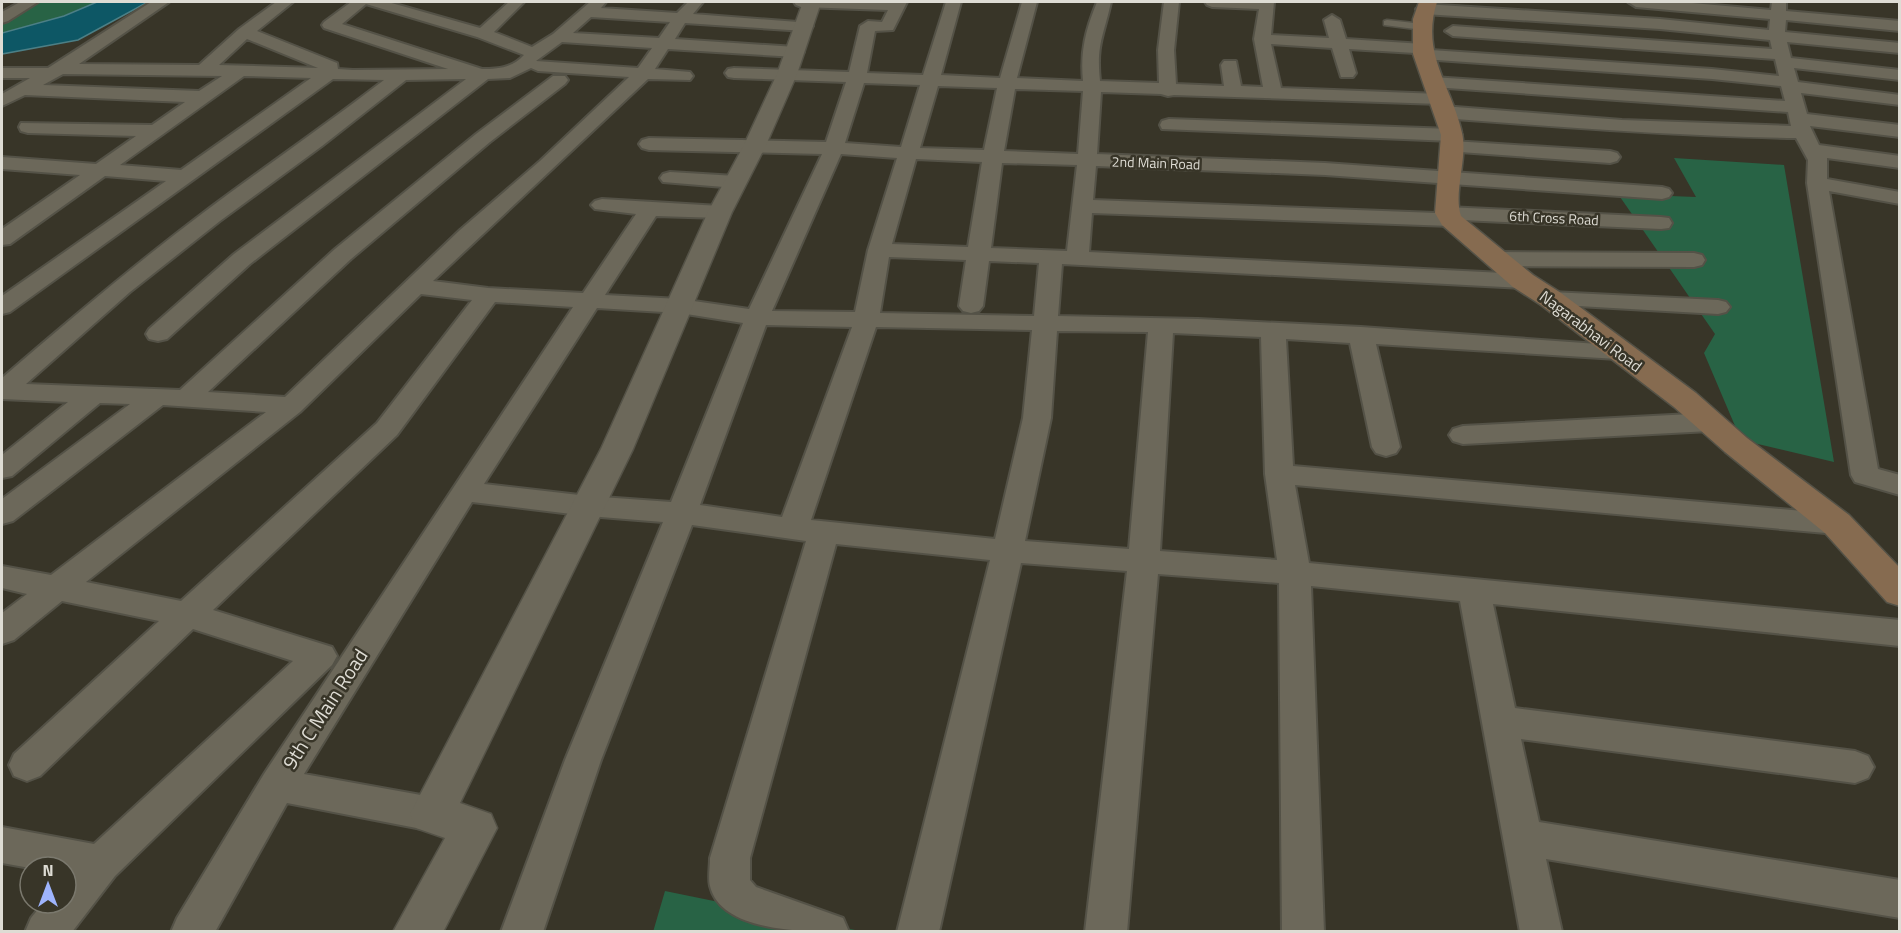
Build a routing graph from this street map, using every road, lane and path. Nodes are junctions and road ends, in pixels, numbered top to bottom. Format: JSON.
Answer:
{"nodes":[{"id":1,"x":161,"y":2,"type":"edge"},
{"id":2,"x":285,"y":2,"type":"edge"},
{"id":3,"x":360,"y":2,"type":"edge"},
{"id":4,"x":373,"y":2,"type":"edge"},
{"id":5,"x":433,"y":2,"type":"edge"},
{"id":6,"x":517,"y":2,"type":"edge"},
{"id":7,"x":954,"y":2,"type":"edge"},
{"id":8,"x":1030,"y":2,"type":"edge"},
{"id":9,"x":1104,"y":2,"type":"edge"},
{"id":10,"x":1172,"y":2,"type":"edge"},
{"id":11,"x":1212,"y":2,"type":"edge"},
{"id":12,"x":1636,"y":2,"type":"edge"},
{"id":13,"x":30,"y":3,"type":"edge"},
{"id":14,"x":1267,"y":3,"type":"edge"},
{"id":15,"x":2,"y":4,"type":"edge"},
{"id":16,"x":899,"y":4,"type":"edge"},
{"id":17,"x":593,"y":7,"type":"edge"},
{"id":18,"x":689,"y":10,"type":"edge"},
{"id":19,"x":416,"y":15,"type":"junction"},
{"id":20,"x":2,"y":18,"type":"edge"},
{"id":21,"x":1389,"y":19,"type":"dead end"},
{"id":22,"x":1332,"y":20,"type":"dead end"},
{"id":23,"x":802,"y":26,"type":"edge"},
{"id":24,"x":1899,"y":26,"type":"edge"},
{"id":25,"x":1424,"y":27,"type":"edge"},
{"id":26,"x":320,"y":31,"type":"junction"},
{"id":27,"x":245,"y":32,"type":"junction"},
{"id":28,"x":483,"y":34,"type":"junction"},
{"id":29,"x":559,"y":37,"type":"junction"},
{"id":30,"x":1262,"y":39,"type":"junction"},
{"id":31,"x":666,"y":42,"type":"junction"},
{"id":32,"x":1338,"y":44,"type":"junction"},
{"id":33,"x":1899,"y":48,"type":"edge"},
{"id":34,"x":291,"y":51,"type":"junction"},
{"id":35,"x":529,"y":59,"type":"junction"},
{"id":36,"x":1230,"y":65,"type":"dead end"},
{"id":37,"x":204,"y":70,"type":"junction"},
{"id":38,"x":241,"y":70,"type":"junction"},
{"id":39,"x":55,"y":71,"type":"junction"},
{"id":40,"x":2,"y":73,"type":"edge"},
{"id":41,"x":734,"y":73,"type":"dead end"},
{"id":42,"x":1347,"y":73,"type":"dead end"},
{"id":43,"x":327,"y":75,"type":"junction"},
{"id":44,"x":352,"y":75,"type":"junction"},
{"id":45,"x":401,"y":75,"type":"junction"},
{"id":46,"x":483,"y":75,"type":"junction"},
{"id":47,"x":642,"y":75,"type":"junction"},
{"id":48,"x":1899,"y":75,"type":"edge"},
{"id":49,"x":684,"y":76,"type":"dead end"},
{"id":50,"x":857,"y":77,"type":"junction"},
{"id":51,"x":1790,"y":77,"type":"edge"},
{"id":52,"x":930,"y":79,"type":"junction"},
{"id":53,"x":559,"y":80,"type":"dead end"},
{"id":54,"x":1008,"y":83,"type":"junction"},
{"id":55,"x":1092,"y":87,"type":"junction"},
{"id":56,"x":20,"y":90,"type":"junction"},
{"id":57,"x":1168,"y":91,"type":"junction"},
{"id":58,"x":1233,"y":91,"type":"junction"},
{"id":59,"x":1273,"y":92,"type":"junction"},
{"id":60,"x":203,"y":97,"type":"junction"},
{"id":61,"x":1439,"y":98,"type":"junction"},
{"id":62,"x":1899,"y":100,"type":"edge"},
{"id":63,"x":2,"y":101,"type":"edge"},
{"id":64,"x":1169,"y":125,"type":"dead end"},
{"id":65,"x":28,"y":127,"type":"dead end"},
{"id":66,"x":156,"y":131,"type":"junction"},
{"id":67,"x":1899,"y":131,"type":"edge"},
{"id":68,"x":1453,"y":141,"type":"junction"},
{"id":69,"x":649,"y":144,"type":"dead end"},
{"id":70,"x":755,"y":145,"type":"junction"},
{"id":71,"x":834,"y":148,"type":"junction"},
{"id":72,"x":907,"y":153,"type":"junction"},
{"id":73,"x":994,"y":156,"type":"junction"},
{"id":74,"x":1610,"y":157,"type":"dead end"},
{"id":75,"x":1088,"y":161,"type":"junction"},
{"id":76,"x":1899,"y":162,"type":"edge"},
{"id":77,"x":2,"y":163,"type":"edge"},
{"id":78,"x":31,"y":165,"type":"junction"},
{"id":79,"x":103,"y":169,"type":"junction"},
{"id":80,"x":184,"y":176,"type":"junction"},
{"id":81,"x":1450,"y":177,"type":"junction"},
{"id":82,"x":670,"y":178,"type":"dead end"},
{"id":83,"x":736,"y":182,"type":"junction"},
{"id":84,"x":1817,"y":183,"type":"junction"},
{"id":85,"x":2,"y":184,"type":"edge"},
{"id":86,"x":1662,"y":193,"type":"dead end"},
{"id":87,"x":1899,"y":198,"type":"edge"},
{"id":88,"x":602,"y":205,"type":"dead end"},
{"id":89,"x":1081,"y":206,"type":"junction"},
{"id":90,"x":650,"y":209,"type":"junction"},
{"id":91,"x":720,"y":212,"type":"junction"},
{"id":92,"x":1449,"y":216,"type":"junction"},
{"id":93,"x":1661,"y":223,"type":"dead end"},
{"id":94,"x":2,"y":238,"type":"edge"},
{"id":95,"x":879,"y":250,"type":"junction"},
{"id":96,"x":979,"y":254,"type":"junction"},
{"id":97,"x":1064,"y":257,"type":"junction"},
{"id":98,"x":1497,"y":259,"type":"junction"},
{"id":99,"x":1694,"y":260,"type":"dead end"},
{"id":100,"x":1523,"y":281,"type":"junction"},
{"id":101,"x":416,"y":286,"type":"junction"},
{"id":102,"x":488,"y":295,"type":"junction"},
{"id":103,"x":1551,"y":299,"type":"junction"},
{"id":104,"x":589,"y":300,"type":"junction"},
{"id":105,"x":680,"y":306,"type":"junction"},
{"id":106,"x":972,"y":306,"type":"dead end"},
{"id":107,"x":2,"y":307,"type":"edge"},
{"id":108,"x":1718,"y":307,"type":"dead end"},
{"id":109,"x":757,"y":318,"type":"junction"},
{"id":110,"x":866,"y":321,"type":"junction"},
{"id":111,"x":1044,"y":324,"type":"junction"},
{"id":112,"x":1161,"y":327,"type":"junction"},
{"id":113,"x":1273,"y":331,"type":"junction"},
{"id":114,"x":158,"y":334,"type":"dead end"},
{"id":115,"x":1361,"y":334,"type":"junction"},
{"id":116,"x":1617,"y":351,"type":"junction"},
{"id":117,"x":2,"y":391,"type":"edge"},
{"id":118,"x":93,"y":394,"type":"junction"},
{"id":119,"x":157,"y":397,"type":"junction"},
{"id":120,"x":186,"y":398,"type":"junction"},
{"id":121,"x":291,"y":406,"type":"junction"},
{"id":122,"x":1710,"y":422,"type":"junction"},
{"id":123,"x":1462,"y":435,"type":"dead end"},
{"id":124,"x":1386,"y":447,"type":"dead end"},
{"id":125,"x":2,"y":469,"type":"edge"},
{"id":126,"x":1279,"y":474,"type":"junction"},
{"id":127,"x":1899,"y":485,"type":"edge"},
{"id":128,"x":464,"y":491,"type":"junction"},
{"id":129,"x":588,"y":506,"type":"junction"},
{"id":130,"x":682,"y":513,"type":"junction"},
{"id":131,"x":2,"y":514,"type":"edge"},
{"id":132,"x":1837,"y":524,"type":"junction"},
{"id":133,"x":809,"y":531,"type":"junction"},
{"id":134,"x":1008,"y":551,"type":"junction"},
{"id":135,"x":1144,"y":561,"type":"junction"},
{"id":136,"x":1295,"y":573,"type":"junction"},
{"id":137,"x":2,"y":576,"type":"edge"},
{"id":138,"x":55,"y":589,"type":"junction"},
{"id":139,"x":1474,"y":590,"type":"junction"},
{"id":140,"x":1899,"y":592,"type":"edge"},
{"id":141,"x":187,"y":615,"type":"junction"},
{"id":142,"x":2,"y":631,"type":"edge"},
{"id":143,"x":1899,"y":633,"type":"edge"},
{"id":144,"x":363,"y":650,"type":"junction"},
{"id":145,"x":320,"y":656,"type":"junction"},
{"id":146,"x":1499,"y":720,"type":"junction"},
{"id":147,"x":27,"y":765,"type":"dead end"},
{"id":148,"x":1855,"y":767,"type":"dead end"},
{"id":149,"x":277,"y":785,"type":"junction"},
{"id":150,"x":432,"y":814,"type":"junction"},
{"id":151,"x":1522,"y":837,"type":"junction"},
{"id":152,"x":2,"y":845,"type":"edge"},
{"id":153,"x":101,"y":863,"type":"junction"},
{"id":154,"x":1899,"y":899,"type":"edge"},
{"id":155,"x":46,"y":932,"type":"edge"},
{"id":156,"x":192,"y":932,"type":"edge"},
{"id":157,"x":417,"y":932,"type":"edge"},
{"id":158,"x":522,"y":932,"type":"edge"},
{"id":159,"x":828,"y":932,"type":"edge"},
{"id":160,"x":918,"y":932,"type":"edge"},
{"id":161,"x":1106,"y":932,"type":"edge"},
{"id":162,"x":1303,"y":932,"type":"edge"},
{"id":163,"x":1541,"y":932,"type":"edge"}],
"edges":[{"from":1,"to":39,"type":"street"},
{"from":2,"to":27,"type":"street"},
{"from":3,"to":26,"type":"street"},
{"from":4,"to":19,"type":"street"},
{"from":5,"to":19,"type":"street"},
{"from":6,"to":28,"type":"street"},
{"from":7,"to":52,"type":"street"},
{"from":8,"to":54,"type":"street"},
{"from":9,"to":55,"type":"street"},
{"from":10,"to":57,"type":"street"},
{"from":11,"to":14,"type":"street"},
{"from":12,"to":51,"type":"street"},
{"from":13,"to":15,"type":"street"},
{"from":13,"to":20,"type":"street"},
{"from":14,"to":30,"type":"street"},
{"from":16,"to":23,"type":"street"},
{"from":16,"to":50,"type":"street"},
{"from":17,"to":18,"type":"street"},
{"from":17,"to":29,"type":"street"},
{"from":18,"to":23,"type":"street"},
{"from":18,"to":31,"type":"street"},
{"from":19,"to":28,"type":"street"},
{"from":21,"to":25,"type":"lane"},
{"from":22,"to":32,"type":"street"},
{"from":23,"to":31,"type":"street"},
{"from":23,"to":41,"type":"street"},
{"from":23,"to":50,"type":"street"},
{"from":23,"to":70,"type":"street"},
{"from":24,"to":51,"type":"street"},
{"from":25,"to":32,"type":"street"},
{"from":25,"to":51,"type":"street"},
{"from":25,"to":51,"type":"street"},
{"from":25,"to":61,"type":"main road"},
{"from":26,"to":34,"type":"street"},
{"from":26,"to":46,"type":"street"},
{"from":27,"to":34,"type":"street"},
{"from":27,"to":37,"type":"street"},
{"from":28,"to":35,"type":"street"},
{"from":29,"to":31,"type":"street"},
{"from":29,"to":35,"type":"street"},
{"from":30,"to":32,"type":"street"},
{"from":30,"to":59,"type":"street"},
{"from":31,"to":47,"type":"street"},
{"from":32,"to":42,"type":"street"},
{"from":33,"to":51,"type":"street"},
{"from":34,"to":44,"type":"street"},
{"from":35,"to":46,"type":"street"},
{"from":35,"to":47,"type":"street"},
{"from":36,"to":58,"type":"street"},
{"from":37,"to":38,"type":"street"},
{"from":37,"to":39,"type":"street"},
{"from":38,"to":43,"type":"street"},
{"from":38,"to":60,"type":"street"},
{"from":39,"to":40,"type":"street"},
{"from":39,"to":56,"type":"street"},
{"from":43,"to":44,"type":"street"},
{"from":43,"to":80,"type":"street"},
{"from":44,"to":45,"type":"street"},
{"from":45,"to":46,"type":"street"},
{"from":45,"to":117,"type":"street"},
{"from":46,"to":114,"type":"street"},
{"from":47,"to":49,"type":"street"},
{"from":47,"to":101,"type":"street"},
{"from":48,"to":51,"type":"street"},
{"from":50,"to":52,"type":"street"},
{"from":50,"to":71,"type":"street"},
{"from":51,"to":61,"type":"street"},
{"from":51,"to":61,"type":"street"},
{"from":51,"to":62,"type":"street"},
{"from":51,"to":67,"type":"street"},
{"from":51,"to":76,"type":"street"},
{"from":51,"to":84,"type":"street"},
{"from":52,"to":54,"type":"street"},
{"from":52,"to":72,"type":"street"},
{"from":53,"to":120,"type":"street"},
{"from":54,"to":55,"type":"street"},
{"from":54,"to":73,"type":"street"},
{"from":55,"to":57,"type":"street"},
{"from":55,"to":75,"type":"street"},
{"from":56,"to":60,"type":"street"},
{"from":56,"to":63,"type":"street"},
{"from":57,"to":58,"type":"street"},
{"from":58,"to":59,"type":"street"},
{"from":59,"to":61,"type":"street"},
{"from":60,"to":66,"type":"street"},
{"from":61,"to":68,"type":"main road"},
{"from":64,"to":68,"type":"street"},
{"from":65,"to":66,"type":"street"},
{"from":66,"to":79,"type":"street"},
{"from":68,"to":74,"type":"street"},
{"from":68,"to":81,"type":"main road"},
{"from":69,"to":70,"type":"street","name":"2nd Main Road"},
{"from":70,"to":71,"type":"street","name":"2nd Main Road"},
{"from":70,"to":83,"type":"street"},
{"from":71,"to":72,"type":"street","name":"2nd Main Road"},
{"from":71,"to":109,"type":"street"},
{"from":72,"to":73,"type":"street","name":"2nd Main Road"},
{"from":72,"to":95,"type":"street"},
{"from":73,"to":75,"type":"street","name":"2nd Main Road"},
{"from":73,"to":96,"type":"street"},
{"from":75,"to":81,"type":"street","name":"2nd Main Road"},
{"from":75,"to":89,"type":"street"},
{"from":77,"to":78,"type":"street"},
{"from":78,"to":79,"type":"street"},
{"from":78,"to":85,"type":"street"},
{"from":79,"to":80,"type":"street"},
{"from":79,"to":94,"type":"street"},
{"from":80,"to":107,"type":"street"},
{"from":81,"to":86,"type":"street","name":"2nd Main Road"},
{"from":81,"to":92,"type":"main road"},
{"from":82,"to":83,"type":"street"},
{"from":83,"to":91,"type":"street"},
{"from":84,"to":87,"type":"street"},
{"from":84,"to":127,"type":"street"},
{"from":88,"to":90,"type":"street"},
{"from":89,"to":92,"type":"street","name":"6th Cross Road"},
{"from":89,"to":97,"type":"street"},
{"from":90,"to":91,"type":"street"},
{"from":90,"to":104,"type":"street","name":"9th C Main Road"},
{"from":91,"to":105,"type":"street"},
{"from":92,"to":93,"type":"street","name":"6th Cross Road"},
{"from":92,"to":98,"type":"main road","name":"Nagarabhavi Road"},
{"from":95,"to":96,"type":"street"},
{"from":95,"to":110,"type":"street"},
{"from":96,"to":97,"type":"street"},
{"from":96,"to":106,"type":"street"},
{"from":97,"to":100,"type":"street"},
{"from":97,"to":111,"type":"street"},
{"from":98,"to":99,"type":"street"},
{"from":98,"to":100,"type":"main road","name":"Nagarabhavi Road"},
{"from":100,"to":103,"type":"main road","name":"Nagarabhavi Road"},
{"from":101,"to":102,"type":"street"},
{"from":101,"to":121,"type":"street"},
{"from":102,"to":104,"type":"street"},
{"from":102,"to":141,"type":"street"},
{"from":103,"to":108,"type":"street"},
{"from":103,"to":116,"type":"main road","name":"Nagarabhavi Road"},
{"from":104,"to":105,"type":"street"},
{"from":104,"to":128,"type":"street","name":"9th C Main Road"},
{"from":105,"to":109,"type":"street"},
{"from":105,"to":129,"type":"street"},
{"from":109,"to":110,"type":"street"},
{"from":109,"to":130,"type":"street"},
{"from":110,"to":111,"type":"street"},
{"from":110,"to":133,"type":"street"},
{"from":111,"to":112,"type":"street"},
{"from":111,"to":134,"type":"street"},
{"from":112,"to":113,"type":"street"},
{"from":112,"to":135,"type":"street"},
{"from":113,"to":115,"type":"street"},
{"from":113,"to":126,"type":"street"},
{"from":115,"to":116,"type":"street"},
{"from":115,"to":124,"type":"street"},
{"from":116,"to":122,"type":"main road","name":"Nagarabhavi Road"},
{"from":117,"to":118,"type":"street"},
{"from":118,"to":119,"type":"street"},
{"from":118,"to":125,"type":"street"},
{"from":119,"to":120,"type":"street"},
{"from":119,"to":131,"type":"street"},
{"from":120,"to":121,"type":"street"},
{"from":121,"to":138,"type":"street"},
{"from":122,"to":123,"type":"street"},
{"from":122,"to":132,"type":"main road","name":"Nagarabhavi Road"},
{"from":126,"to":132,"type":"street"},
{"from":126,"to":136,"type":"street"},
{"from":128,"to":129,"type":"street"},
{"from":128,"to":144,"type":"street","name":"9th C Main Road"},
{"from":129,"to":130,"type":"street"},
{"from":129,"to":150,"type":"street"},
{"from":130,"to":133,"type":"street"},
{"from":130,"to":158,"type":"street"},
{"from":132,"to":140,"type":"main road","name":"Nagarabhavi Road"},
{"from":133,"to":134,"type":"street"},
{"from":133,"to":159,"type":"street"},
{"from":134,"to":135,"type":"street"},
{"from":134,"to":160,"type":"street"},
{"from":135,"to":136,"type":"street"},
{"from":135,"to":161,"type":"street"},
{"from":136,"to":139,"type":"street"},
{"from":136,"to":162,"type":"street"},
{"from":137,"to":138,"type":"street"},
{"from":138,"to":141,"type":"street"},
{"from":138,"to":142,"type":"street"},
{"from":139,"to":143,"type":"street"},
{"from":139,"to":146,"type":"street"},
{"from":141,"to":145,"type":"street"},
{"from":141,"to":147,"type":"street"},
{"from":144,"to":145,"type":"street"},
{"from":144,"to":149,"type":"street","name":"9th C Main Road"},
{"from":145,"to":153,"type":"street"},
{"from":146,"to":148,"type":"street"},
{"from":146,"to":151,"type":"street"},
{"from":149,"to":150,"type":"street"},
{"from":149,"to":156,"type":"street","name":"9th C Main Road"},
{"from":150,"to":157,"type":"street"},
{"from":151,"to":154,"type":"street"},
{"from":151,"to":163,"type":"street"},
{"from":152,"to":153,"type":"street"},
{"from":153,"to":155,"type":"street"}]}
